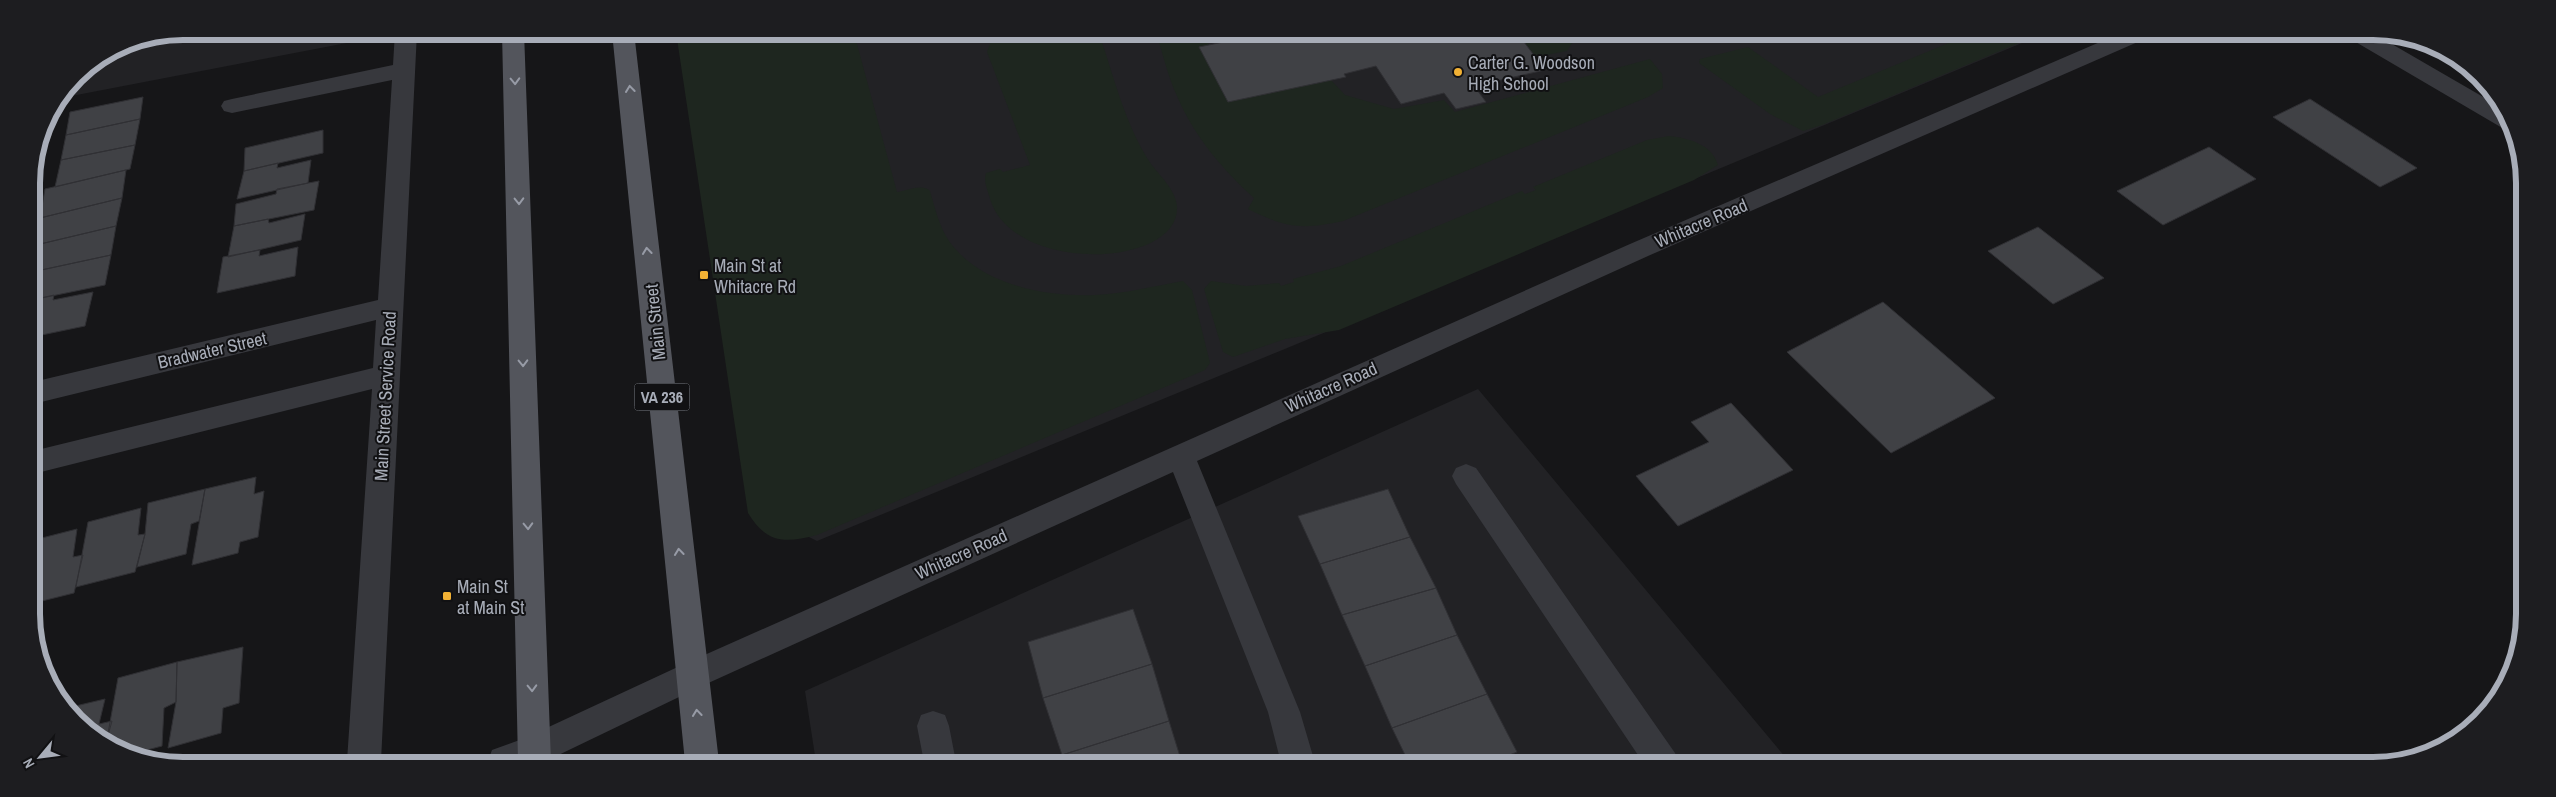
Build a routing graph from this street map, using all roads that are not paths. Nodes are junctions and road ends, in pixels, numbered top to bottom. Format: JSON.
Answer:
{"nodes":[{"id":1,"x":406,"y":40,"type":"edge"},
{"id":2,"x":513,"y":40,"type":"edge"},
{"id":3,"x":624,"y":40,"type":"edge"},
{"id":4,"x":2123,"y":40,"type":"edge"},
{"id":5,"x":2369,"y":40,"type":"edge"},
{"id":6,"x":404,"y":70,"type":"junction"},
{"id":7,"x":232,"y":106,"type":"dead end"},
{"id":8,"x":2499,"y":116,"type":"edge"},
{"id":9,"x":390,"y":307,"type":"junction"},
{"id":10,"x":386,"y":375,"type":"junction"},
{"id":11,"x":40,"y":391,"type":"edge"},
{"id":12,"x":1180,"y":455,"type":"junction"},
{"id":13,"x":40,"y":460,"type":"edge"},
{"id":14,"x":1466,"y":476,"type":"dead end"},
{"id":15,"x":693,"y":675,"type":"junction"},
{"id":16,"x":933,"y":726,"type":"dead end"},
{"id":17,"x":534,"y":756,"type":"edge"},
{"id":18,"x":364,"y":757,"type":"edge"},
{"id":19,"x":701,"y":757,"type":"edge"},
{"id":20,"x":939,"y":757,"type":"edge"},
{"id":21,"x":1296,"y":757,"type":"edge"},
{"id":22,"x":1659,"y":757,"type":"edge"}],
"edges":[{"from":1,"to":6,"type":"street","name":"Main Street Service Road"},
{"from":2,"to":17,"type":"main road","one_way":true},
{"from":15,"to":3,"type":"main road","name":"Main Street","number":"VA 236","one_way":true},
{"from":4,"to":12,"type":"street","name":"Whitacre Road"},
{"from":5,"to":8,"type":"street"},
{"from":6,"to":7,"type":"street"},
{"from":6,"to":9,"type":"street","name":"Main Street Service Road"},
{"from":9,"to":10,"type":"street","name":"Main Street Service Road"},
{"from":9,"to":11,"type":"street","name":"Bradwater Street"},
{"from":10,"to":13,"type":"street"},
{"from":10,"to":18,"type":"street","name":"Main Street Service Road"},
{"from":12,"to":15,"type":"street","name":"Whitacre Road"},
{"from":12,"to":21,"type":"street"},
{"from":14,"to":22,"type":"street"},
{"from":15,"to":17,"type":"street","name":"Whitacre Road"},
{"from":19,"to":15,"type":"main road","name":"Main Street","number":"VA 236","one_way":true},
{"from":16,"to":20,"type":"street"}]}
